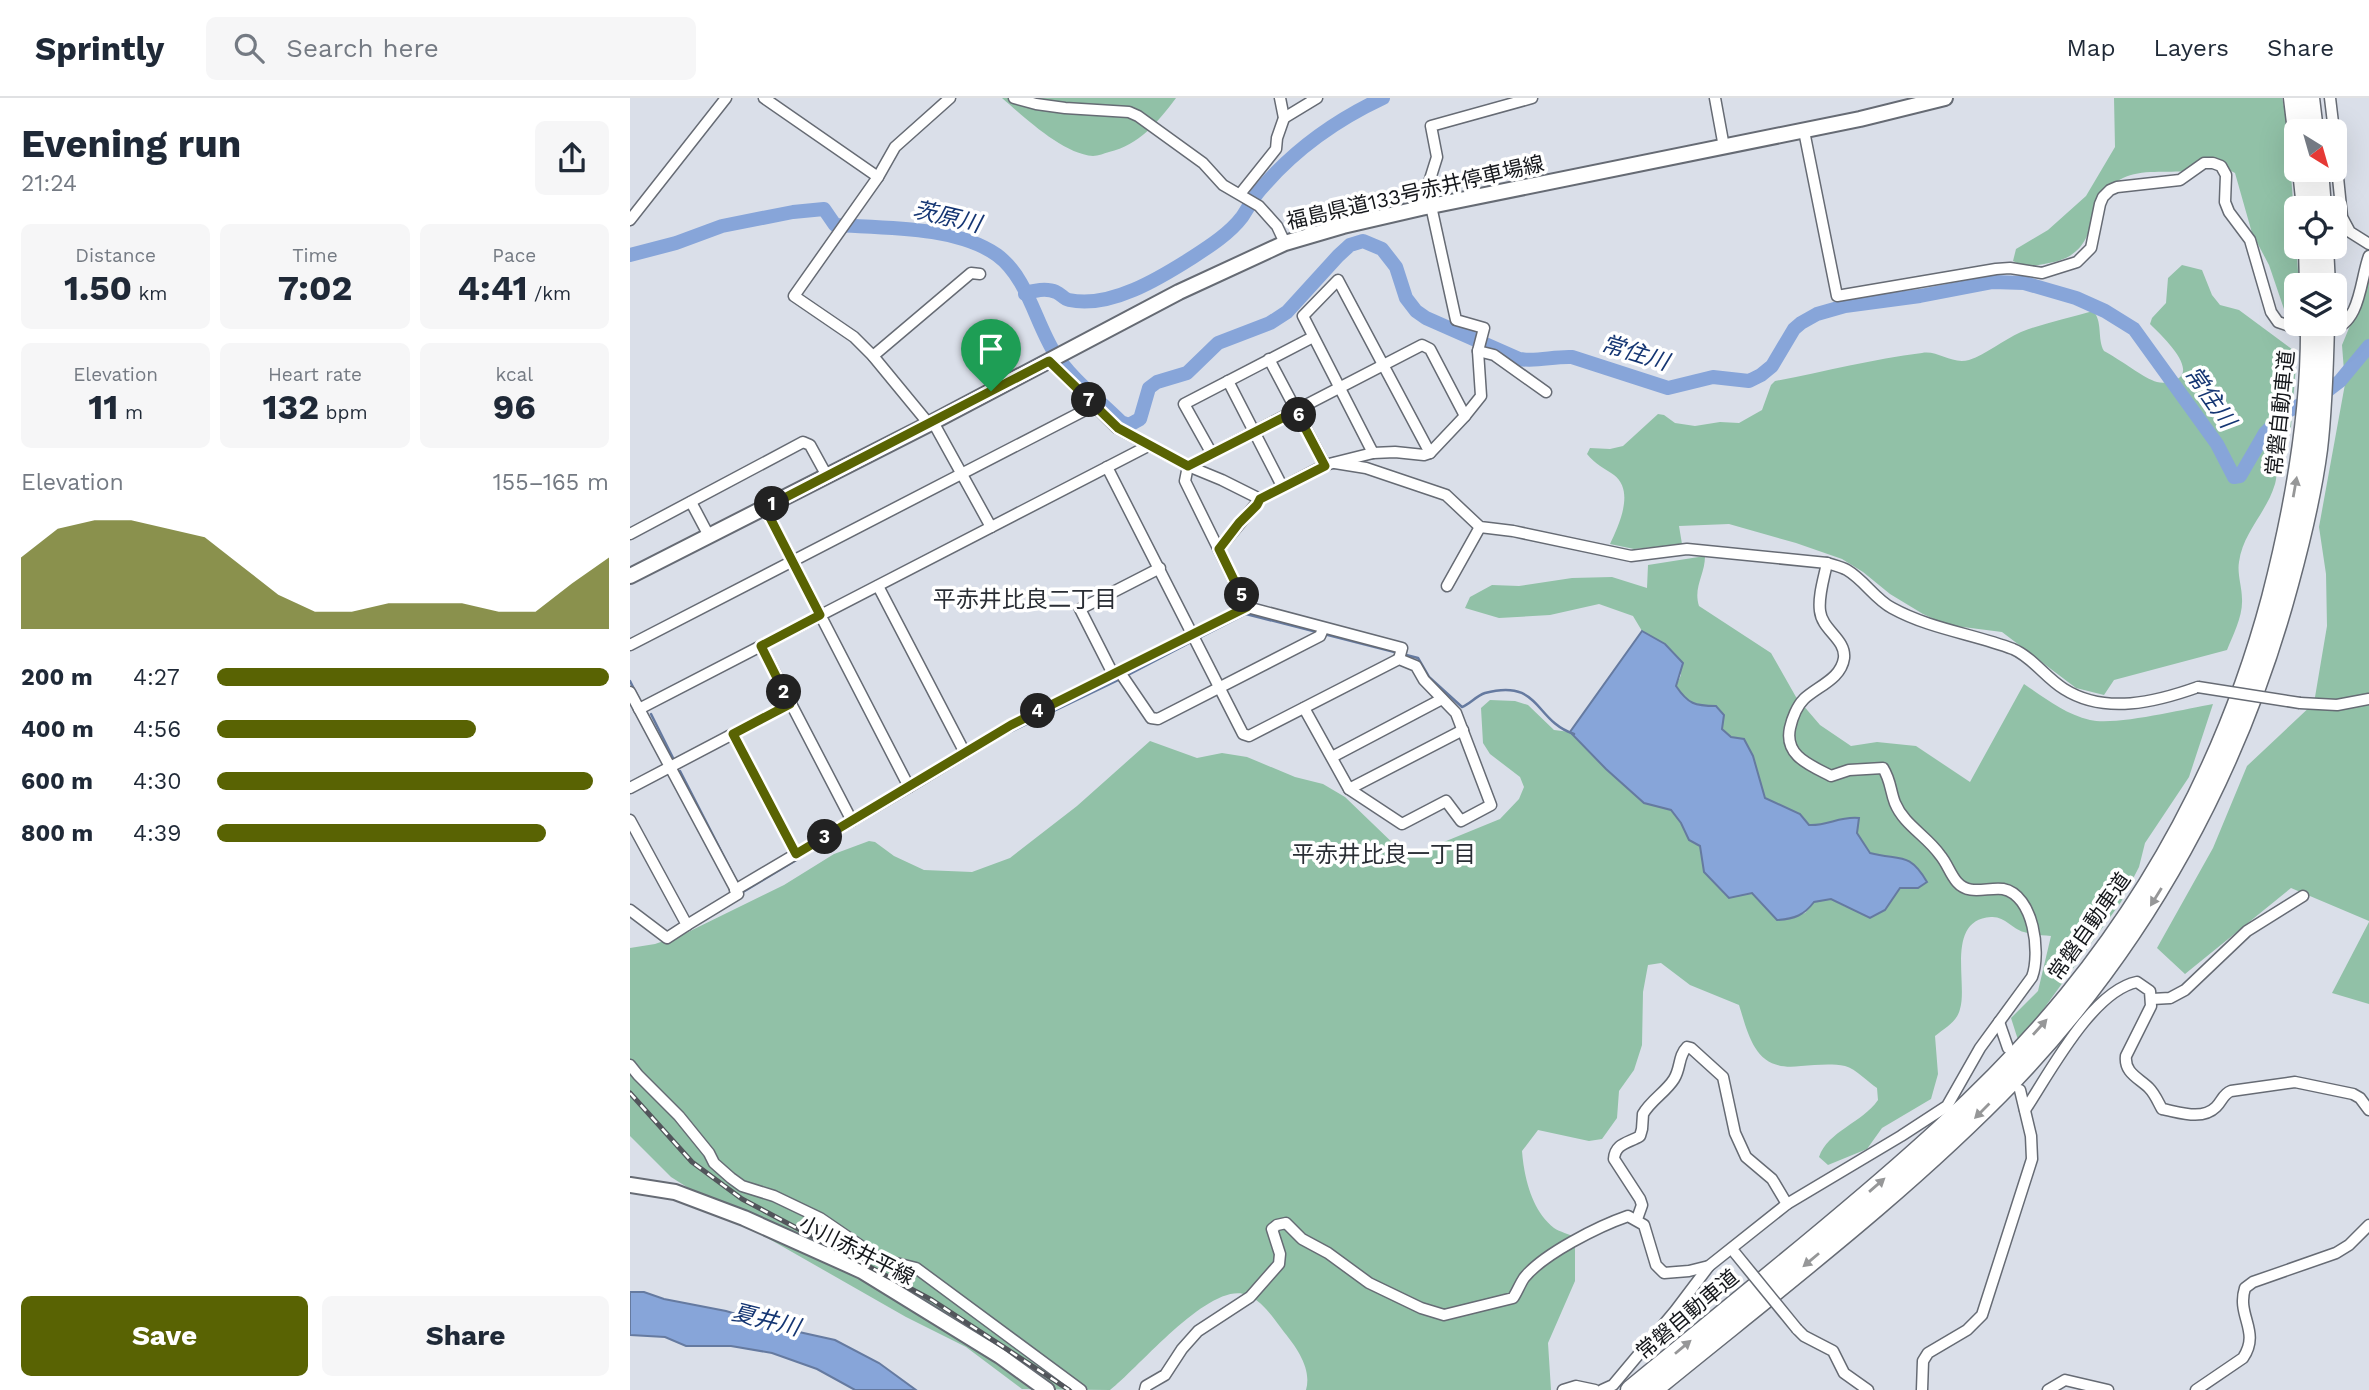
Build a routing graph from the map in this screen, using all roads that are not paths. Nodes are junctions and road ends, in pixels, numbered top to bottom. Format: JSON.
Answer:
{"nodes":[{"id":1,"x":726,"y":98,"type":"edge"},
{"id":2,"x":764,"y":98,"type":"edge"},
{"id":3,"x":950,"y":98,"type":"edge"},
{"id":4,"x":1014,"y":98,"type":"edge"},
{"id":5,"x":1280,"y":98,"type":"edge"},
{"id":6,"x":1317,"y":98,"type":"edge"},
{"id":7,"x":1531,"y":98,"type":"edge"},
{"id":8,"x":1715,"y":98,"type":"edge"},
{"id":9,"x":1945,"y":98,"type":"edge"},
{"id":10,"x":2293,"y":98,"type":"edge"},
{"id":11,"x":2310,"y":98,"type":"edge"},
{"id":12,"x":2330,"y":98,"type":"edge"},
{"id":13,"x":1891,"y":105,"type":"edge"},
{"id":14,"x":1284,"y":118,"type":"junction"},
{"id":15,"x":2296,"y":119,"type":"edge"},
{"id":16,"x":2313,"y":119,"type":"edge"},
{"id":17,"x":2333,"y":119,"type":"edge"},
{"id":18,"x":1804,"y":131,"type":"junction"},
{"id":19,"x":1724,"y":147,"type":"junction"},
{"id":20,"x":878,"y":177,"type":"junction"},
{"id":21,"x":2339,"y":182,"type":"edge"},
{"id":22,"x":1242,"y":194,"type":"junction"},
{"id":23,"x":1426,"y":207,"type":"junction"},
{"id":24,"x":630,"y":220,"type":"edge"},
{"id":25,"x":1285,"y":243,"type":"junction"},
{"id":26,"x":2369,"y":244,"type":"edge"},
{"id":27,"x":2369,"y":256,"type":"edge"},
{"id":28,"x":980,"y":274,"type":"dead end"},
{"id":29,"x":2347,"y":321,"type":"edge"},
{"id":30,"x":2284,"y":324,"type":"edge"},
{"id":31,"x":2307,"y":336,"type":"edge"},
{"id":32,"x":2326,"y":336,"type":"edge"},
{"id":33,"x":1313,"y":337,"type":"junction"},
{"id":34,"x":1478,"y":349,"type":"junction"},
{"id":35,"x":873,"y":356,"type":"junction"},
{"id":36,"x":1054,"y":358,"type":"junction"},
{"id":37,"x":1269,"y":359,"type":"junction"},
{"id":38,"x":1383,"y":365,"type":"junction"},
{"id":39,"x":1228,"y":381,"type":"junction"},
{"id":40,"x":1340,"y":388,"type":"junction"},
{"id":41,"x":1546,"y":392,"type":"dead end"},
{"id":42,"x":1095,"y":405,"type":"junction"},
{"id":43,"x":1296,"y":411,"type":"junction"},
{"id":44,"x":1465,"y":416,"type":"junction"},
{"id":45,"x":931,"y":423,"type":"junction"},
{"id":46,"x":1254,"y":432,"type":"junction"},
{"id":47,"x":1148,"y":446,"type":"junction"},
{"id":48,"x":1373,"y":453,"type":"junction"},
{"id":49,"x":1430,"y":453,"type":"junction"},
{"id":50,"x":1212,"y":454,"type":"junction"},
{"id":51,"x":1330,"y":464,"type":"junction"},
{"id":52,"x":1188,"y":466,"type":"junction"},
{"id":53,"x":1107,"y":467,"type":"junction"},
{"id":54,"x":962,"y":474,"type":"junction"},
{"id":55,"x":827,"y":476,"type":"junction"},
{"id":56,"x":1282,"y":486,"type":"junction"},
{"id":57,"x":1260,"y":499,"type":"junction"},
{"id":58,"x":691,"y":502,"type":"junction"},
{"id":59,"x":765,"y":508,"type":"junction"},
{"id":60,"x":991,"y":527,"type":"junction"},
{"id":61,"x":1480,"y":527,"type":"junction"},
{"id":62,"x":630,"y":534,"type":"edge"},
{"id":63,"x":709,"y":536,"type":"junction"},
{"id":64,"x":1219,"y":549,"type":"junction"},
{"id":65,"x":792,"y":562,"type":"junction"},
{"id":66,"x":1827,"y":563,"type":"junction"},
{"id":67,"x":1160,"y":568,"type":"junction"},
{"id":68,"x":630,"y":576,"type":"edge"},
{"id":69,"x":878,"y":586,"type":"junction"},
{"id":70,"x":1447,"y":586,"type":"dead end"},
{"id":71,"x":1247,"y":607,"type":"junction"},
{"id":72,"x":820,"y":615,"type":"junction"},
{"id":73,"x":1322,"y":632,"type":"junction"},
{"id":74,"x":1196,"y":638,"type":"junction"},
{"id":75,"x":630,"y":645,"type":"edge"},
{"id":76,"x":761,"y":646,"type":"junction"},
{"id":77,"x":1400,"y":655,"type":"junction"},
{"id":78,"x":1120,"y":675,"type":"junction"},
{"id":79,"x":1220,"y":687,"type":"junction"},
{"id":80,"x":630,"y":692,"type":"edge"},
{"id":81,"x":1442,"y":699,"type":"junction"},
{"id":82,"x":2369,"y":699,"type":"edge"},
{"id":83,"x":790,"y":704,"type":"junction"},
{"id":84,"x":1304,"y":708,"type":"junction"},
{"id":85,"x":639,"y":709,"type":"junction"},
{"id":86,"x":1463,"y":730,"type":"junction"},
{"id":87,"x":733,"y":734,"type":"junction"},
{"id":88,"x":965,"y":752,"type":"junction"},
{"id":89,"x":1332,"y":757,"type":"junction"},
{"id":90,"x":669,"y":767,"type":"junction"},
{"id":91,"x":909,"y":787,"type":"junction"},
{"id":92,"x":630,"y":788,"type":"edge"},
{"id":93,"x":1349,"y":789,"type":"junction"},
{"id":94,"x":630,"y":820,"type":"edge"},
{"id":95,"x":852,"y":821,"type":"junction"},
{"id":96,"x":796,"y":854,"type":"junction"},
{"id":97,"x":735,"y":890,"type":"junction"},
{"id":98,"x":2303,"y":896,"type":"dead end"},
{"id":99,"x":630,"y":910,"type":"edge"},
{"id":100,"x":687,"y":925,"type":"junction"},
{"id":101,"x":2152,"y":999,"type":"junction"},
{"id":102,"x":1999,"y":1022,"type":"junction"},
{"id":103,"x":2008,"y":1048,"type":"dead end"},
{"id":104,"x":630,"y":1065,"type":"edge"},
{"id":105,"x":2020,"y":1090,"type":"dead end"},
{"id":106,"x":2025,"y":1110,"type":"junction"},
{"id":107,"x":2369,"y":1110,"type":"edge"},
{"id":108,"x":630,"y":1185,"type":"edge"},
{"id":109,"x":1787,"y":1204,"type":"junction"},
{"id":110,"x":1637,"y":1219,"type":"junction"},
{"id":111,"x":2369,"y":1225,"type":"edge"},
{"id":112,"x":1733,"y":1250,"type":"junction"},
{"id":113,"x":1709,"y":1266,"type":"junction"},
{"id":114,"x":1047,"y":1390,"type":"edge"},
{"id":115,"x":1082,"y":1390,"type":"edge"},
{"id":116,"x":1145,"y":1390,"type":"edge"},
{"id":117,"x":1563,"y":1390,"type":"edge"},
{"id":118,"x":1595,"y":1390,"type":"edge"},
{"id":119,"x":1602,"y":1390,"type":"edge"},
{"id":120,"x":1630,"y":1390,"type":"edge"},
{"id":121,"x":1653,"y":1390,"type":"edge"},
{"id":122,"x":1868,"y":1390,"type":"edge"},
{"id":123,"x":1922,"y":1390,"type":"edge"},
{"id":124,"x":2048,"y":1390,"type":"edge"},
{"id":125,"x":2108,"y":1390,"type":"edge"},
{"id":126,"x":2196,"y":1390,"type":"edge"}],
"edges":[{"from":1,"to":24,"type":"street"},
{"from":2,"to":20,"type":"street"},
{"from":3,"to":20,"type":"street"},
{"from":4,"to":22,"type":"street"},
{"from":5,"to":14,"type":"street"},
{"from":6,"to":14,"type":"street"},
{"from":7,"to":23,"type":"street"},
{"from":8,"to":19,"type":"street"},
{"from":9,"to":13,"type":"main road","name":"福島県道133号赤井停車場線"},
{"from":10,"to":15,"type":"highway"},
{"from":11,"to":16,"type":"highway"},
{"from":12,"to":17,"type":"street"},
{"from":13,"to":18,"type":"main road","name":"福島県道133号赤井停車場線"},
{"from":14,"to":22,"type":"street"},
{"from":18,"to":19,"type":"main road","name":"福島県道133号赤井停車場線"},
{"from":18,"to":30,"type":"street"},
{"from":19,"to":23,"type":"main road","name":"福島県道133号赤井停車場線"},
{"from":20,"to":35,"type":"street"},
{"from":21,"to":26,"type":"street"},
{"from":22,"to":25,"type":"street"},
{"from":23,"to":25,"type":"main road","name":"福島県道133号赤井停車場線"},
{"from":23,"to":34,"type":"street"},
{"from":25,"to":36,"type":"main road","name":"福島県道133号赤井停車場線"},
{"from":27,"to":29,"type":"street"},
{"from":28,"to":35,"type":"street"},
{"from":120,"to":31,"type":"highway","name":"常磐自動車道","one_way":true},
{"from":32,"to":121,"type":"highway","name":"常磐自動車道","one_way":true},
{"from":33,"to":37,"type":"street"},
{"from":33,"to":38,"type":"street"},
{"from":33,"to":40,"type":"street"},
{"from":34,"to":41,"type":"street"},
{"from":34,"to":44,"type":"street"},
{"from":35,"to":45,"type":"street"},
{"from":36,"to":42,"type":"street"},
{"from":36,"to":45,"type":"main road","name":"福島県道133号赤井停車場線"},
{"from":37,"to":39,"type":"street"},
{"from":37,"to":43,"type":"street"},
{"from":38,"to":40,"type":"street"},
{"from":38,"to":44,"type":"street"},
{"from":38,"to":49,"type":"street"},
{"from":39,"to":46,"type":"street"},
{"from":39,"to":50,"type":"street"},
{"from":40,"to":43,"type":"street"},
{"from":40,"to":48,"type":"street"},
{"from":42,"to":47,"type":"street"},
{"from":42,"to":54,"type":"street"},
{"from":43,"to":46,"type":"street"},
{"from":43,"to":51,"type":"street"},
{"from":44,"to":49,"type":"street"},
{"from":45,"to":54,"type":"street"},
{"from":45,"to":55,"type":"main road","name":"福島県道133号赤井停車場線"},
{"from":46,"to":50,"type":"street"},
{"from":46,"to":56,"type":"street"},
{"from":47,"to":52,"type":"street"},
{"from":47,"to":53,"type":"street"},
{"from":48,"to":49,"type":"street"},
{"from":48,"to":51,"type":"street"},
{"from":50,"to":52,"type":"street"},
{"from":51,"to":56,"type":"street"},
{"from":51,"to":61,"type":"street"},
{"from":52,"to":57,"type":"street"},
{"from":52,"to":64,"type":"street"},
{"from":53,"to":60,"type":"street"},
{"from":53,"to":67,"type":"street"},
{"from":54,"to":60,"type":"street"},
{"from":54,"to":65,"type":"street"},
{"from":55,"to":58,"type":"street"},
{"from":55,"to":59,"type":"main road","name":"福島県道133号赤井停車場線"},
{"from":56,"to":57,"type":"street"},
{"from":57,"to":64,"type":"street"},
{"from":58,"to":62,"type":"street"},
{"from":58,"to":63,"type":"street"},
{"from":59,"to":63,"type":"main road","name":"福島県道133号赤井停車場線"},
{"from":59,"to":65,"type":"street"},
{"from":60,"to":69,"type":"street"},
{"from":61,"to":66,"type":"street"},
{"from":61,"to":70,"type":"street"},
{"from":63,"to":68,"type":"main road","name":"福島県道133号赤井停車場線"},
{"from":64,"to":71,"type":"street"},
{"from":65,"to":72,"type":"street"},
{"from":65,"to":75,"type":"street"},
{"from":66,"to":82,"type":"street","bridge":true},
{"from":66,"to":102,"type":"street"},
{"from":67,"to":74,"type":"street"},
{"from":67,"to":78,"type":"street"},
{"from":69,"to":72,"type":"street"},
{"from":69,"to":88,"type":"street"},
{"from":71,"to":73,"type":"street"},
{"from":71,"to":74,"type":"street"},
{"from":72,"to":76,"type":"street"},
{"from":72,"to":91,"type":"street"},
{"from":73,"to":77,"type":"street"},
{"from":73,"to":79,"type":"street"},
{"from":74,"to":78,"type":"street"},
{"from":74,"to":79,"type":"street"},
{"from":76,"to":83,"type":"street"},
{"from":76,"to":85,"type":"street"},
{"from":77,"to":81,"type":"street"},
{"from":77,"to":84,"type":"street"},
{"from":78,"to":79,"type":"street"},
{"from":78,"to":88,"type":"street"},
{"from":79,"to":84,"type":"street"},
{"from":80,"to":85,"type":"street"},
{"from":81,"to":86,"type":"street"},
{"from":81,"to":89,"type":"street"},
{"from":83,"to":87,"type":"street"},
{"from":83,"to":95,"type":"street"},
{"from":84,"to":89,"type":"street"},
{"from":85,"to":90,"type":"street"},
{"from":86,"to":93,"type":"street"},
{"from":86,"to":93,"type":"street"},
{"from":87,"to":90,"type":"street"},
{"from":87,"to":96,"type":"street"},
{"from":88,"to":91,"type":"street"},
{"from":89,"to":93,"type":"street"},
{"from":90,"to":92,"type":"street"},
{"from":90,"to":97,"type":"street"},
{"from":91,"to":95,"type":"street"},
{"from":94,"to":100,"type":"street"},
{"from":95,"to":96,"type":"street"},
{"from":96,"to":97,"type":"street"},
{"from":97,"to":100,"type":"street"},
{"from":98,"to":101,"type":"street"},
{"from":99,"to":100,"type":"street"},
{"from":101,"to":106,"type":"street"},
{"from":101,"to":107,"type":"street"},
{"from":102,"to":103,"type":"street"},
{"from":102,"to":109,"type":"street"},
{"from":104,"to":115,"type":"street"},
{"from":105,"to":106,"type":"street"},
{"from":106,"to":123,"type":"street"},
{"from":108,"to":114,"type":"main road","name":"小川赤井平線"},
{"from":109,"to":110,"type":"street"},
{"from":109,"to":112,"type":"street"},
{"from":110,"to":113,"type":"street"},
{"from":110,"to":116,"type":"street"},
{"from":111,"to":126,"type":"street"},
{"from":112,"to":113,"type":"street"},
{"from":112,"to":122,"type":"street","bridge":true},
{"from":113,"to":119,"type":"street"},
{"from":117,"to":118,"type":"street"},
{"from":124,"to":125,"type":"street"}]}
